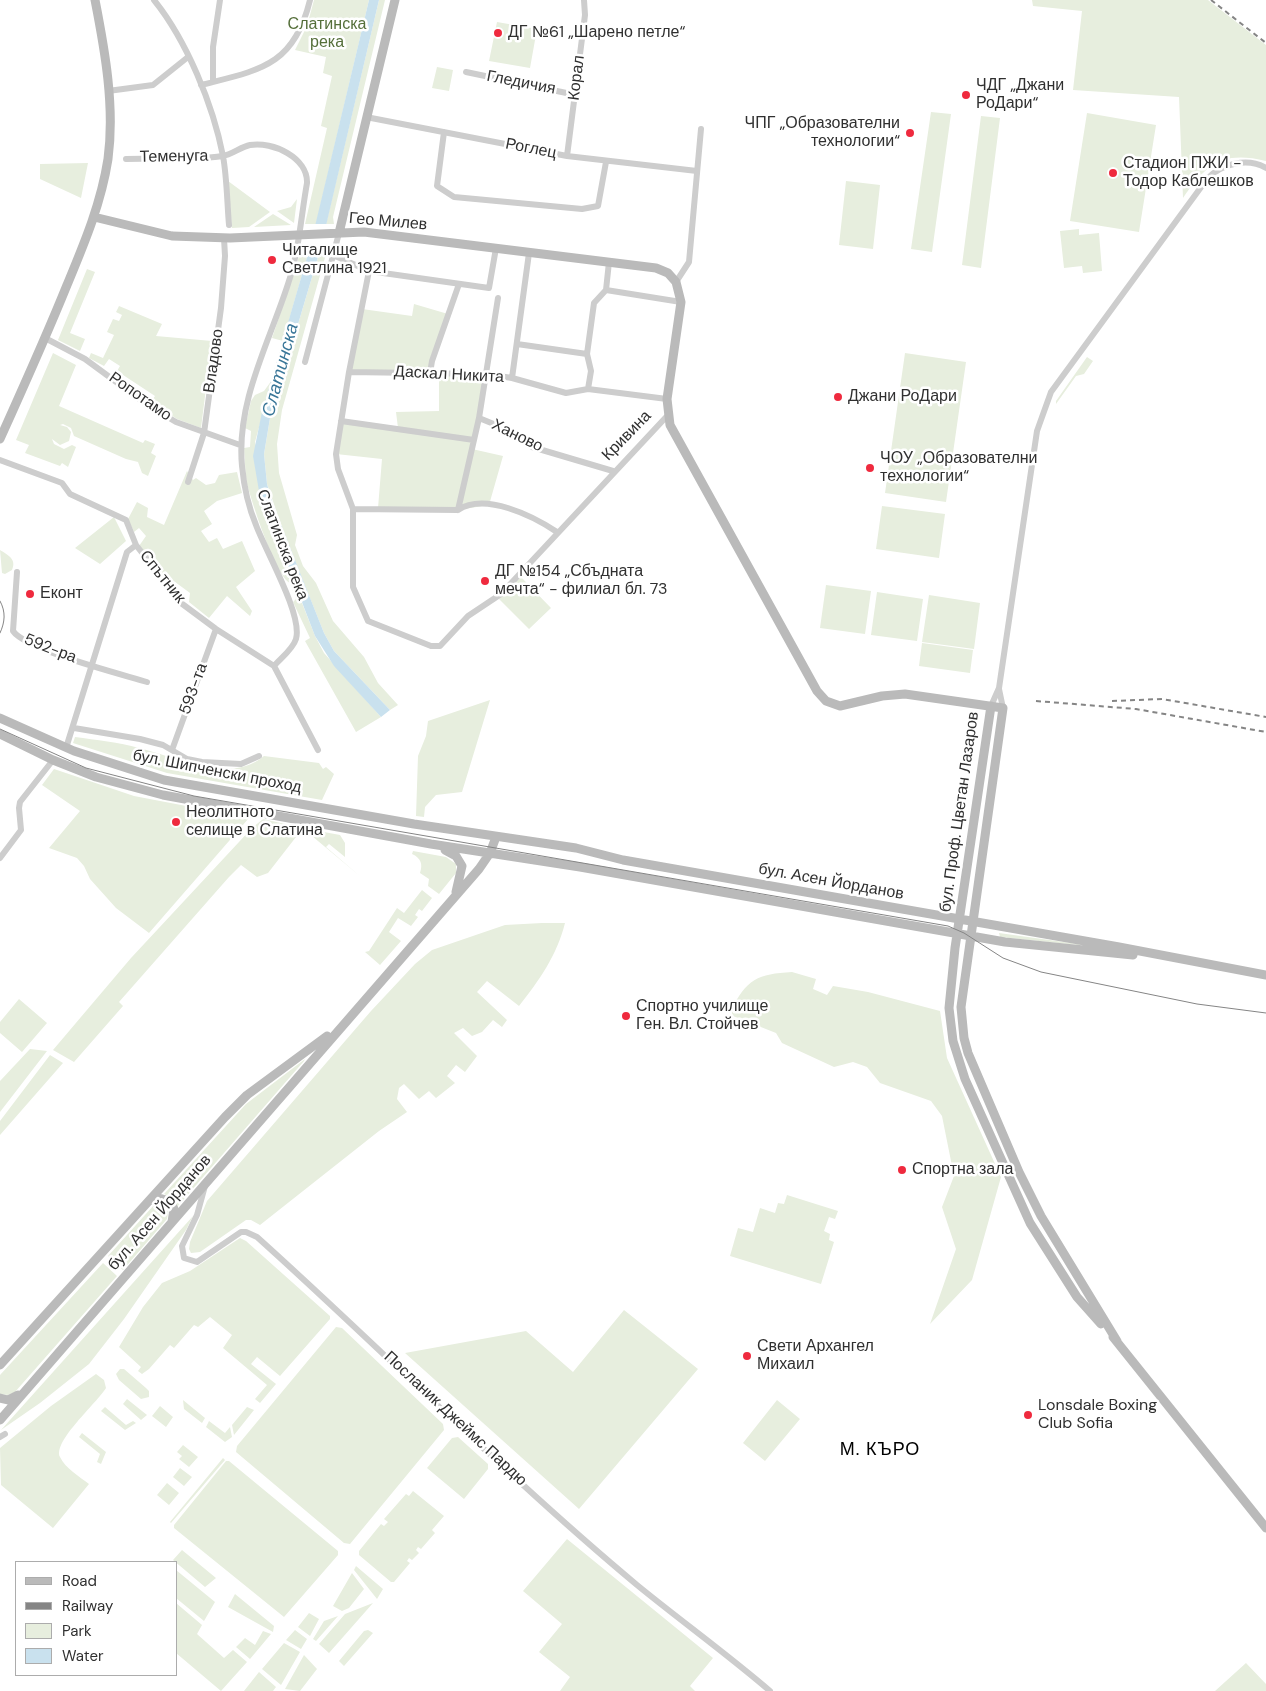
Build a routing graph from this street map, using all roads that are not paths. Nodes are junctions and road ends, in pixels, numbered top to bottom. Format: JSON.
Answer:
{"nodes":[{"id":1,"x":95,"y":0,"type":"edge"},
{"id":2,"x":154,"y":0,"type":"edge"},
{"id":3,"x":220,"y":0,"type":"edge"},
{"id":4,"x":310,"y":0,"type":"edge"},
{"id":5,"x":395,"y":0,"type":"edge"},
{"id":6,"x":584,"y":0,"type":"edge"},
{"id":7,"x":188,"y":57,"type":"junction"},
{"id":8,"x":466,"y":72,"type":"dead end"},
{"id":9,"x":213,"y":82,"type":"junction"},
{"id":10,"x":201,"y":86,"type":"junction"},
{"id":11,"x":108,"y":91,"type":"junction"},
{"id":12,"x":576,"y":95,"type":"junction"},
{"id":13,"x":366,"y":117,"type":"junction"},
{"id":14,"x":701,"y":129,"type":"dead end"},
{"id":15,"x":444,"y":132,"type":"junction"},
{"id":16,"x":223,"y":156,"type":"junction"},
{"id":17,"x":567,"y":156,"type":"junction"},
{"id":18,"x":126,"y":158,"type":"dead end"},
{"id":19,"x":606,"y":162,"type":"junction"},
{"id":20,"x":1266,"y":168,"type":"edge"},
{"id":21,"x":697,"y":171,"type":"junction"},
{"id":22,"x":94,"y":217,"type":"junction"},
{"id":23,"x":230,"y":225,"type":"dead end"},
{"id":24,"x":335,"y":233,"type":"junction"},
{"id":25,"x":301,"y":235,"type":"junction"},
{"id":26,"x":224,"y":238,"type":"junction"},
{"id":27,"x":496,"y":248,"type":"junction"},
{"id":28,"x":529,"y":252,"type":"junction"},
{"id":29,"x":333,"y":255,"type":"junction"},
{"id":30,"x":610,"y":262,"type":"junction"},
{"id":31,"x":369,"y":272,"type":"junction"},
{"id":32,"x":676,"y":282,"type":"junction"},
{"id":33,"x":459,"y":284,"type":"junction"},
{"id":34,"x":606,"y":290,"type":"junction"},
{"id":35,"x":498,"y":298,"type":"dead end"},
{"id":36,"x":681,"y":302,"type":"junction"},
{"id":37,"x":45,"y":338,"type":"junction"},
{"id":38,"x":517,"y":344,"type":"junction"},
{"id":39,"x":587,"y":354,"type":"junction"},
{"id":40,"x":305,"y":362,"type":"dead end"},
{"id":41,"x":349,"y":372,"type":"junction"},
{"id":42,"x":430,"y":373,"type":"junction"},
{"id":43,"x":486,"y":374,"type":"junction"},
{"id":44,"x":512,"y":378,"type":"junction"},
{"id":45,"x":588,"y":389,"type":"junction"},
{"id":46,"x":667,"y":399,"type":"junction"},
{"id":47,"x":668,"y":415,"type":"junction"},
{"id":48,"x":479,"y":418,"type":"junction"},
{"id":49,"x":341,"y":421,"type":"junction"},
{"id":50,"x":204,"y":433,"type":"junction"},
{"id":51,"x":0,"y":439,"type":"edge"},
{"id":52,"x":474,"y":440,"type":"junction"},
{"id":53,"x":240,"y":445,"type":"junction"},
{"id":54,"x":0,"y":460,"type":"edge"},
{"id":55,"x":613,"y":471,"type":"junction"},
{"id":56,"x":188,"y":482,"type":"dead end"},
{"id":57,"x":352,"y":509,"type":"junction"},
{"id":58,"x":458,"y":510,"type":"junction"},
{"id":59,"x":557,"y":532,"type":"junction"},
{"id":60,"x":136,"y":545,"type":"junction"},
{"id":61,"x":17,"y":572,"type":"dead end"},
{"id":62,"x":216,"y":629,"type":"junction"},
{"id":63,"x":92,"y":665,"type":"junction"},
{"id":64,"x":274,"y":666,"type":"junction"},
{"id":65,"x":147,"y":682,"type":"dead end"},
{"id":66,"x":999,"y":688,"type":"junction"},
{"id":67,"x":991,"y":706,"type":"junction"},
{"id":68,"x":1003,"y":708,"type":"junction"},
{"id":69,"x":0,"y":718,"type":"edge"},
{"id":70,"x":74,"y":728,"type":"junction"},
{"id":71,"x":0,"y":734,"type":"edge"},
{"id":72,"x":66,"y":748,"type":"junction"},
{"id":73,"x":172,"y":750,"type":"junction"},
{"id":74,"x":318,"y":750,"type":"dead end"},
{"id":75,"x":259,"y":756,"type":"dead end"},
{"id":76,"x":53,"y":760,"type":"junction"},
{"id":77,"x":496,"y":837,"type":"junction"},
{"id":78,"x":430,"y":844,"type":"junction"},
{"id":79,"x":490,"y":853,"type":"junction"},
{"id":80,"x":0,"y":858,"type":"edge"},
{"id":81,"x":455,"y":896,"type":"junction"},
{"id":82,"x":960,"y":920,"type":"junction"},
{"id":83,"x":972,"y":922,"type":"junction"},
{"id":84,"x":957,"y":934,"type":"junction"},
{"id":85,"x":970,"y":936,"type":"junction"},
{"id":86,"x":1178,"y":960,"type":"junction"},
{"id":87,"x":1266,"y":975,"type":"edge"},
{"id":88,"x":342,"y":1025,"type":"junction"},
{"id":89,"x":199,"y":1196,"type":"junction"},
{"id":90,"x":148,"y":1202,"type":"junction"},
{"id":91,"x":172,"y":1222,"type":"junction"},
{"id":92,"x":1117,"y":1341,"type":"junction"},
{"id":93,"x":0,"y":1365,"type":"edge"},
{"id":94,"x":22,"y":1393,"type":"junction"},
{"id":95,"x":0,"y":1398,"type":"edge"},
{"id":96,"x":0,"y":1420,"type":"edge"},
{"id":97,"x":1266,"y":1528,"type":"edge"},
{"id":98,"x":770,"y":1691,"type":"edge"}],
"edges":[{"from":1,"to":11,"type":"main road"},
{"from":2,"to":7,"type":"street"},
{"from":3,"to":9,"type":"street"},
{"from":4,"to":9,"type":"street"},
{"from":5,"to":13,"type":"main road"},
{"from":6,"to":12,"type":"street","name":"Корал"},
{"from":7,"to":10,"type":"street"},
{"from":7,"to":11,"type":"street"},
{"from":8,"to":12,"type":"street","name":"Гледичия"},
{"from":9,"to":10,"type":"street"},
{"from":10,"to":16,"type":"street"},
{"from":11,"to":22,"type":"main road"},
{"from":12,"to":17,"type":"street","name":"Корал"},
{"from":13,"to":15,"type":"street","name":"Роглец"},
{"from":13,"to":24,"type":"main road"},
{"from":14,"to":21,"type":"street"},
{"from":15,"to":17,"type":"street","name":"Роглец"},
{"from":15,"to":19,"type":"street"},
{"from":16,"to":18,"type":"street","name":"Теменуга"},
{"from":16,"to":23,"type":"street"},
{"from":16,"to":25,"type":"street","name":"Слатинска река"},
{"from":17,"to":19,"type":"street","name":"Роглец"},
{"from":19,"to":21,"type":"street","name":"Роглец"},
{"from":20,"to":66,"type":"street"},
{"from":21,"to":32,"type":"street"},
{"from":22,"to":26,"type":"main road","name":"Гео Милев"},
{"from":22,"to":37,"type":"main road"},
{"from":24,"to":25,"type":"main road","name":"Гео Милев"},
{"from":24,"to":27,"type":"main road","name":"Гео Милев"},
{"from":24,"to":29,"type":"street"},
{"from":25,"to":26,"type":"main road","name":"Гео Милев"},
{"from":25,"to":53,"type":"street","name":"Слатинска река"},
{"from":26,"to":50,"type":"street","name":"Владово"},
{"from":27,"to":28,"type":"main road","name":"Гео Милев"},
{"from":27,"to":33,"type":"street"},
{"from":28,"to":30,"type":"main road","name":"Гео Милев"},
{"from":28,"to":38,"type":"street"},
{"from":29,"to":31,"type":"street"},
{"from":29,"to":40,"type":"street"},
{"from":30,"to":32,"type":"main road","name":"Гео Милев"},
{"from":30,"to":34,"type":"street"},
{"from":31,"to":33,"type":"street"},
{"from":31,"to":41,"type":"street"},
{"from":32,"to":36,"type":"main road","name":"Кривина"},
{"from":33,"to":42,"type":"street"},
{"from":34,"to":36,"type":"street"},
{"from":34,"to":39,"type":"street"},
{"from":35,"to":43,"type":"street"},
{"from":36,"to":46,"type":"main road","name":"Кривина"},
{"from":37,"to":50,"type":"street","name":"Ропотамо"},
{"from":37,"to":51,"type":"main road"},
{"from":38,"to":39,"type":"street"},
{"from":38,"to":44,"type":"street"},
{"from":39,"to":45,"type":"street"},
{"from":41,"to":42,"type":"street","name":"Даскал Никита"},
{"from":41,"to":49,"type":"street"},
{"from":42,"to":43,"type":"street","name":"Даскал Никита"},
{"from":43,"to":44,"type":"street","name":"Даскал Никита"},
{"from":43,"to":48,"type":"street"},
{"from":44,"to":45,"type":"street","name":"Даскал Никита"},
{"from":45,"to":46,"type":"street","name":"Даскал Никита"},
{"from":46,"to":47,"type":"main road","name":"Кривина"},
{"from":47,"to":55,"type":"street","name":"Кривина"},
{"from":47,"to":67,"type":"main road","name":"бул. Проф. Цветан Лазаров"},
{"from":48,"to":52,"type":"street"},
{"from":48,"to":55,"type":"street","name":"Ханово"},
{"from":49,"to":52,"type":"street"},
{"from":49,"to":57,"type":"street"},
{"from":50,"to":53,"type":"street","name":"Ропотамо"},
{"from":50,"to":56,"type":"street","name":"Владово"},
{"from":52,"to":58,"type":"street"},
{"from":53,"to":64,"type":"street","name":"Слатинска река"},
{"from":54,"to":60,"type":"street","name":"Спътник"},
{"from":55,"to":59,"type":"street","name":"Кривина"},
{"from":57,"to":58,"type":"street"},
{"from":57,"to":59,"type":"street","name":"Кривина"},
{"from":58,"to":59,"type":"street"},
{"from":60,"to":62,"type":"street","name":"Спътник"},
{"from":60,"to":63,"type":"street"},
{"from":61,"to":63,"type":"street","name":"592-ра"},
{"from":62,"to":64,"type":"street","name":"Спътник"},
{"from":62,"to":73,"type":"street","name":"593-та"},
{"from":63,"to":65,"type":"street","name":"592-ра"},
{"from":63,"to":70,"type":"street"},
{"from":64,"to":74,"type":"street","name":"Спътник"},
{"from":66,"to":67,"type":"street"},
{"from":66,"to":68,"type":"street"},
{"from":67,"to":68,"type":"main road"},
{"from":67,"to":82,"type":"main road","name":"бул. Проф. Цветан Лазаров"},
{"from":68,"to":83,"type":"main road","name":"бул. Проф. Цветан Лазаров"},
{"from":69,"to":72,"type":"main road","name":"бул. Шипченски проход"},
{"from":70,"to":72,"type":"street"},
{"from":70,"to":73,"type":"street"},
{"from":71,"to":76,"type":"main road","name":"бул. Шипченски проход"},
{"from":72,"to":77,"type":"main road","name":"бул. Шипченски проход"},
{"from":73,"to":75,"type":"street"},
{"from":76,"to":78,"type":"main road","name":"бул. Шипченски проход"},
{"from":76,"to":80,"type":"street"},
{"from":77,"to":79,"type":"main road","name":"бул. Асен Йорданов"},
{"from":77,"to":82,"type":"main road","name":"бул. Асен Йорданов"},
{"from":78,"to":79,"type":"main road","name":"бул. Шипченски проход"},
{"from":78,"to":81,"type":"main road"},
{"from":79,"to":81,"type":"main road","name":"бул. Асен Йорданов"},
{"from":79,"to":84,"type":"main road","name":"бул. Асен Йорданов"},
{"from":81,"to":88,"type":"main road","name":"бул. Асен Йорданов"},
{"from":82,"to":83,"type":"main road","name":"бул. Асен Йорданов"},
{"from":82,"to":84,"type":"main road","name":"бул. Проф. Цветан Лазаров"},
{"from":83,"to":85,"type":"main road","name":"бул. Проф. Цветан Лазаров"},
{"from":83,"to":86,"type":"main road","name":"бул. Асен Йорданов"},
{"from":84,"to":85,"type":"main road","name":"бул. Асен Йорданов"},
{"from":84,"to":92,"type":"main road","name":"бул. Проф. Цветан Лазаров"},
{"from":85,"to":86,"type":"main road","name":"бул. Асен Йорданов"},
{"from":85,"to":92,"type":"main road","name":"бул. Проф. Цветан Лазаров"},
{"from":86,"to":87,"type":"main road","name":"бул. Асен Йорданов"},
{"from":88,"to":89,"type":"main road","name":"бул. Асен Йорданов"},
{"from":88,"to":90,"type":"main road","name":"бул. Асен Йорданов"},
{"from":89,"to":91,"type":"main road","name":"бул. Асен Йорданов"},
{"from":89,"to":98,"type":"street","name":"Посланик Джеймс Пардю"},
{"from":90,"to":91,"type":"main road"},
{"from":90,"to":93,"type":"main road","name":"бул. Асен Йорданов"},
{"from":91,"to":94,"type":"main road","name":"бул. Асен Йорданов"},
{"from":92,"to":97,"type":"main road","name":"бул. Проф. Цветан Лазаров"},
{"from":94,"to":95,"type":"main road"},
{"from":94,"to":96,"type":"main road","name":"бул. Асен Йорданов"}]}
